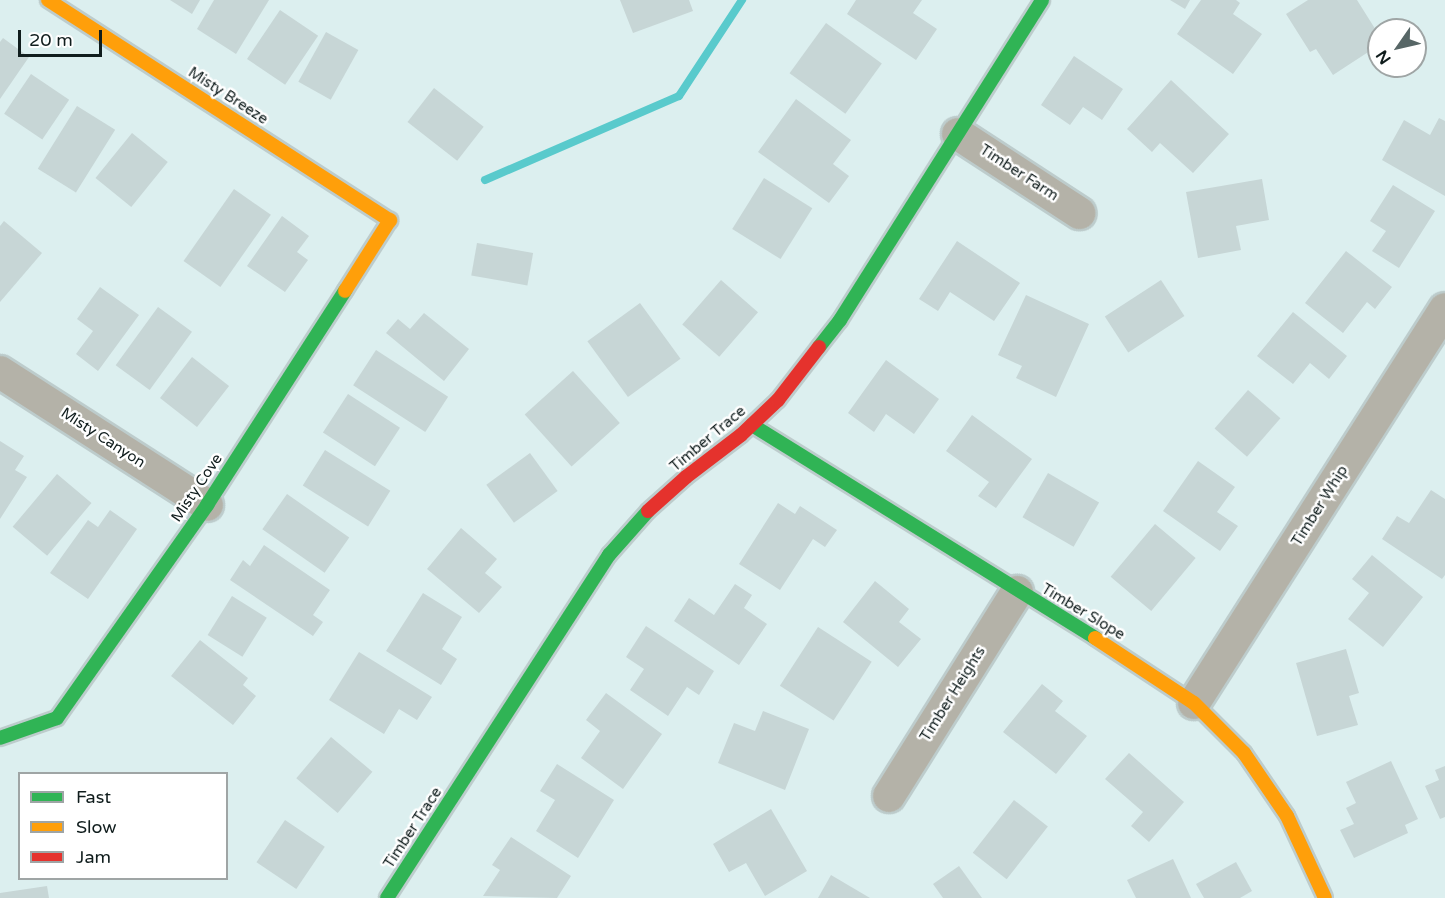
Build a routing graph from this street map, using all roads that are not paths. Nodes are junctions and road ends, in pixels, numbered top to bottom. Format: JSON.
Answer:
{"nodes":[{"id":1,"x":48,"y":0,"type":"edge"},
{"id":2,"x":1042,"y":0,"type":"edge"},
{"id":3,"x":958,"y":134,"type":"junction"},
{"id":4,"x":1079,"y":213,"type":"dead end"},
{"id":5,"x":390,"y":220,"type":"joint"},
{"id":6,"x":1445,"y":309,"type":"edge"},
{"id":7,"x":0,"y":372,"type":"edge"},
{"id":8,"x":752,"y":425,"type":"junction"},
{"id":9,"x":207,"y":505,"type":"junction"},
{"id":10,"x":1017,"y":592,"type":"junction"},
{"id":11,"x":1194,"y":704,"type":"junction"},
{"id":12,"x":0,"y":738,"type":"edge"},
{"id":13,"x":889,"y":796,"type":"dead end"},
{"id":14,"x":387,"y":898,"type":"edge"},
{"id":15,"x":1325,"y":898,"type":"edge"}],
"edges":[{"from":1,"to":5,"type":"street","name":"Misty Breeze"},
{"from":2,"to":3,"type":"street","name":"Timber Trace"},
{"from":3,"to":4,"type":"street","name":"Timber Farm"},
{"from":3,"to":8,"type":"street","name":"Timber Trace"},
{"from":5,"to":9,"type":"street","name":"Misty Cove"},
{"from":6,"to":11,"type":"street","name":"Timber Whip"},
{"from":7,"to":9,"type":"street","name":"Misty Canyon"},
{"from":8,"to":10,"type":"street","name":"Timber Slope"},
{"from":8,"to":14,"type":"street","name":"Timber Trace"},
{"from":9,"to":12,"type":"street","name":"Misty Cove"},
{"from":10,"to":11,"type":"street","name":"Timber Slope"},
{"from":10,"to":13,"type":"street","name":"Timber Heights"},
{"from":11,"to":15,"type":"street","name":"Timber Slope"}]}
